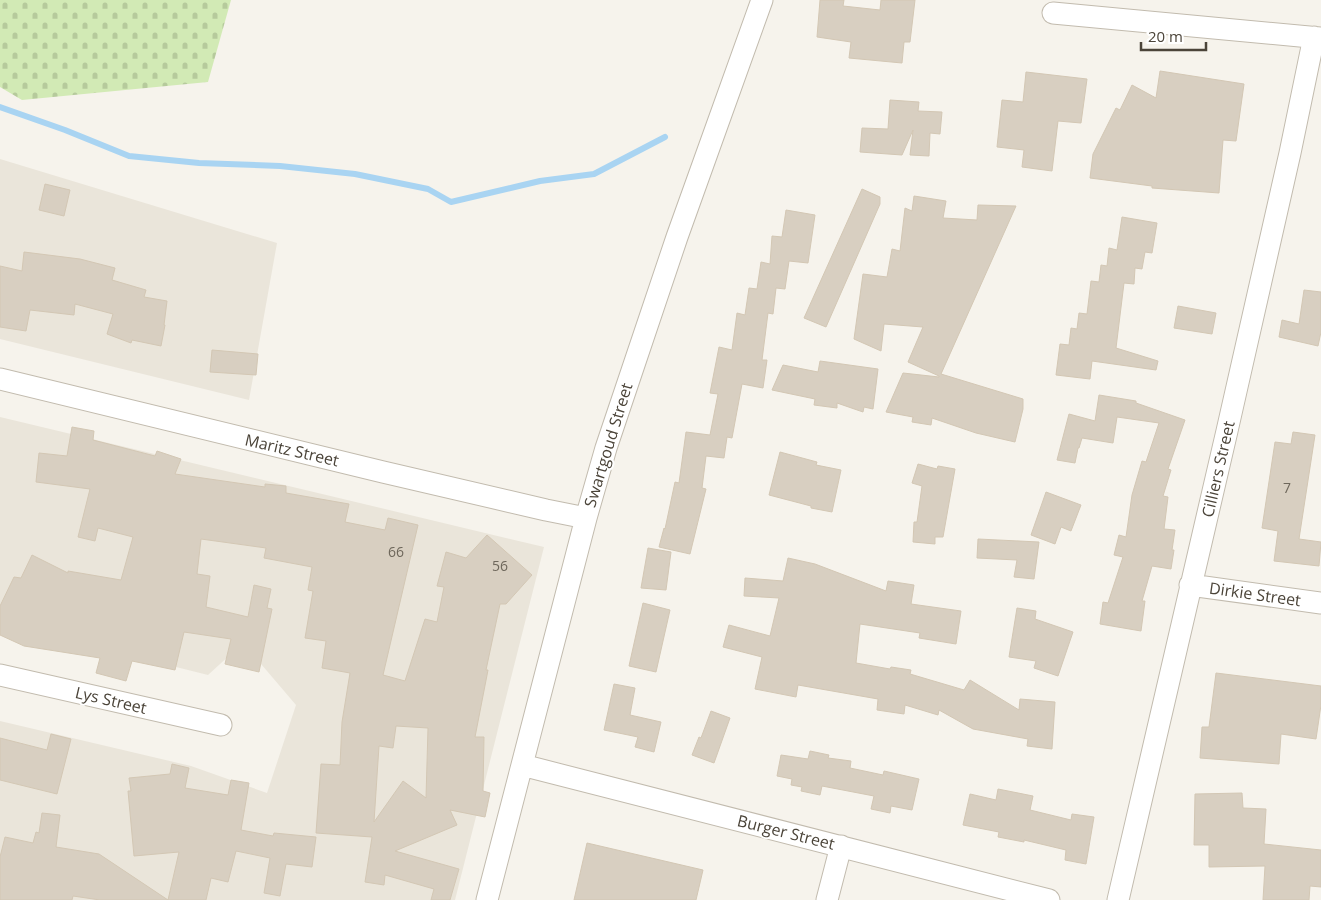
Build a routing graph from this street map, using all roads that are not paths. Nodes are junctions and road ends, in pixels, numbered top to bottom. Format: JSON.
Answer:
{"nodes":[{"id":1,"x":762,"y":0,"type":"edge"},
{"id":2,"x":1053,"y":13,"type":"dead end"},
{"id":3,"x":1317,"y":38,"type":"edge"},
{"id":4,"x":0,"y":379,"type":"edge"},
{"id":5,"x":586,"y":518,"type":"junction"},
{"id":6,"x":1190,"y":586,"type":"junction"},
{"id":7,"x":1321,"y":603,"type":"edge"},
{"id":8,"x":0,"y":675,"type":"edge"},
{"id":9,"x":221,"y":725,"type":"dead end"},
{"id":10,"x":522,"y":765,"type":"junction"},
{"id":11,"x":841,"y":846,"type":"junction"},
{"id":12,"x":487,"y":900,"type":"edge"},
{"id":13,"x":827,"y":900,"type":"edge"},
{"id":14,"x":1049,"y":900,"type":"edge"},
{"id":15,"x":1118,"y":900,"type":"edge"}],
"edges":[{"from":1,"to":5,"type":"street","name":"Swartgoud Street"},
{"from":2,"to":3,"type":"street"},
{"from":3,"to":6,"type":"street","name":"Cilliers Street"},
{"from":4,"to":5,"type":"street","name":"Maritz Street"},
{"from":5,"to":10,"type":"street","name":"Swartgoud Street"},
{"from":6,"to":7,"type":"street","name":"Dirkie Street"},
{"from":6,"to":15,"type":"street","name":"Cilliers Street"},
{"from":8,"to":9,"type":"street","name":"Lys Street"},
{"from":10,"to":11,"type":"street","name":"Burger Street"},
{"from":10,"to":12,"type":"street","name":"Swartgoud Street"},
{"from":11,"to":13,"type":"street"},
{"from":11,"to":14,"type":"street","name":"Burger Street"}]}
